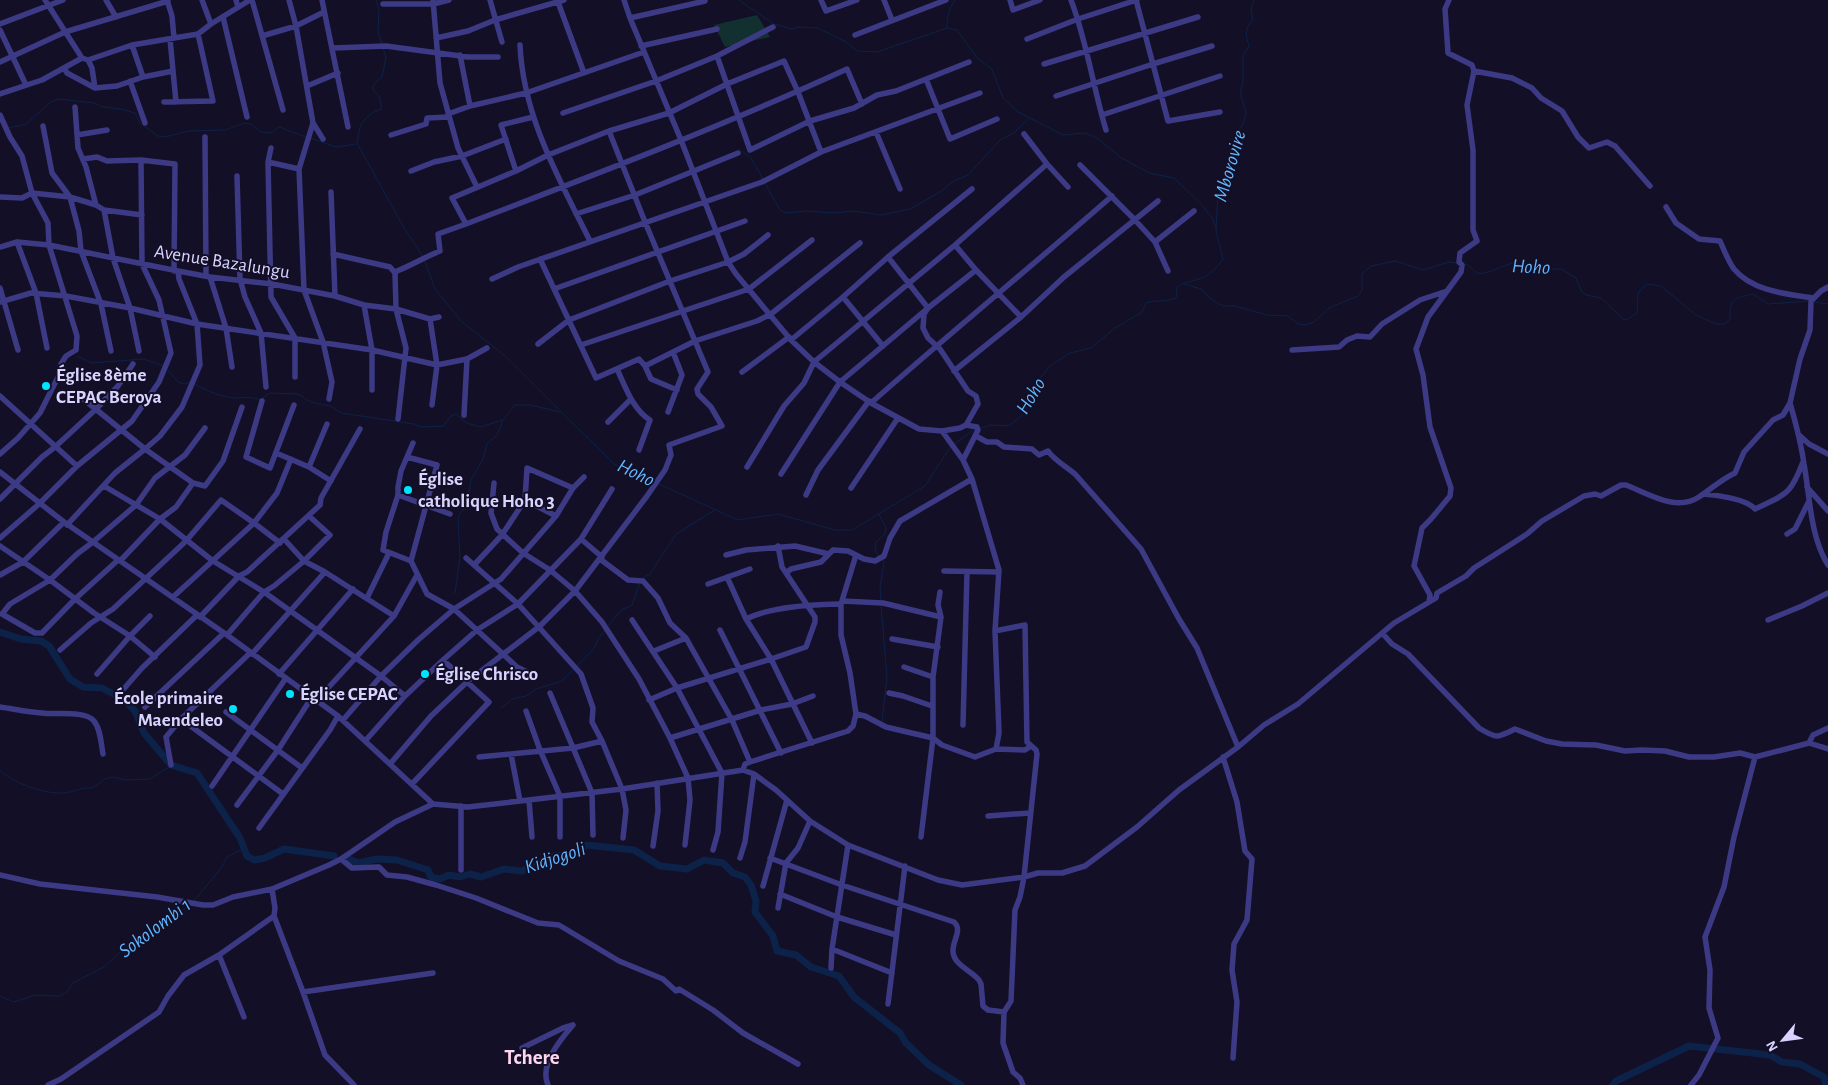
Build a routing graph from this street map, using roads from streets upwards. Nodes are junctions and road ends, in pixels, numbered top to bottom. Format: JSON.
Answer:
{"nodes":[{"id":1,"x":63,"y":0,"type":"edge"},
{"id":2,"x":106,"y":0,"type":"edge"},
{"id":3,"x":202,"y":0,"type":"edge"},
{"id":4,"x":236,"y":0,"type":"edge"},
{"id":5,"x":251,"y":0,"type":"edge"},
{"id":6,"x":289,"y":0,"type":"edge"},
{"id":7,"x":322,"y":0,"type":"edge"},
{"id":8,"x":449,"y":0,"type":"edge"},
{"id":9,"x":490,"y":0,"type":"edge"},
{"id":10,"x":624,"y":0,"type":"edge"},
{"id":11,"x":821,"y":0,"type":"edge"},
{"id":12,"x":857,"y":0,"type":"edge"},
{"id":13,"x":884,"y":0,"type":"edge"},
{"id":14,"x":946,"y":0,"type":"edge"},
{"id":15,"x":1010,"y":0,"type":"edge"},
{"id":16,"x":1040,"y":0,"type":"edge"},
{"id":17,"x":1071,"y":0,"type":"edge"},
{"id":18,"x":1136,"y":0,"type":"edge"},
{"id":19,"x":1449,"y":0,"type":"edge"},
{"id":20,"x":167,"y":1,"type":"edge"},
{"id":21,"x":561,"y":1,"type":"edge"},
{"id":22,"x":705,"y":1,"type":"edge"},
{"id":23,"x":46,"y":2,"type":"edge"},
{"id":24,"x":433,"y":2,"type":"edge"},
{"id":25,"x":382,"y":4,"type":"dead end"},
{"id":26,"x":238,"y":7,"type":"junction"},
{"id":27,"x":324,"y":12,"type":"junction"},
{"id":28,"x":116,"y":17,"type":"junction"},
{"id":29,"x":223,"y":17,"type":"junction"},
{"id":30,"x":1198,"y":17,"type":"dead end"},
{"id":31,"x":630,"y":18,"type":"junction"},
{"id":32,"x":1078,"y":19,"type":"junction"},
{"id":33,"x":495,"y":20,"type":"junction"},
{"id":34,"x":892,"y":20,"type":"junction"},
{"id":35,"x":0,"y":24,"type":"edge"},
{"id":36,"x":211,"y":24,"type":"junction"},
{"id":37,"x":296,"y":26,"type":"junction"},
{"id":38,"x":773,"y":27,"type":"dead end"},
{"id":39,"x":0,"y":30,"type":"edge"},
{"id":40,"x":717,"y":30,"type":"dead end"},
{"id":41,"x":65,"y":32,"type":"junction"},
{"id":42,"x":1144,"y":32,"type":"junction"},
{"id":43,"x":198,"y":34,"type":"junction"},
{"id":44,"x":855,"y":35,"type":"dead end"},
{"id":45,"x":262,"y":36,"type":"junction"},
{"id":46,"x":172,"y":38,"type":"junction"},
{"id":47,"x":436,"y":38,"type":"junction"},
{"id":48,"x":1027,"y":39,"type":"dead end"},
{"id":49,"x":502,"y":42,"type":"dead end"},
{"id":50,"x":132,"y":44,"type":"junction"},
{"id":51,"x":520,"y":45,"type":"dead end"},
{"id":52,"x":1212,"y":46,"type":"dead end"},
{"id":53,"x":333,"y":48,"type":"junction"},
{"id":54,"x":642,"y":49,"type":"junction"},
{"id":55,"x":438,"y":52,"type":"junction"},
{"id":56,"x":1086,"y":52,"type":"junction"},
{"id":57,"x":460,"y":56,"type":"junction"},
{"id":58,"x":717,"y":56,"type":"junction"},
{"id":59,"x":12,"y":57,"type":"junction"},
{"id":60,"x":498,"y":57,"type":"dead end"},
{"id":61,"x":85,"y":59,"type":"junction"},
{"id":62,"x":0,"y":62,"type":"edge"},
{"id":63,"x":969,"y":62,"type":"dead end"},
{"id":64,"x":1044,"y":64,"type":"dead end"},
{"id":65,"x":1153,"y":64,"type":"junction"},
{"id":66,"x":64,"y":68,"type":"junction"},
{"id":67,"x":173,"y":71,"type":"junction"},
{"id":68,"x":1474,"y":71,"type":"junction"},
{"id":69,"x":338,"y":73,"type":"junction"},
{"id":70,"x":584,"y":73,"type":"junction"},
{"id":71,"x":1220,"y":76,"type":"dead end"},
{"id":72,"x":143,"y":77,"type":"junction"},
{"id":73,"x":926,"y":79,"type":"junction"},
{"id":74,"x":130,"y":81,"type":"junction"},
{"id":75,"x":656,"y":81,"type":"junction"},
{"id":76,"x":1092,"y":83,"type":"junction"},
{"id":77,"x":727,"y":84,"type":"junction"},
{"id":78,"x":26,"y":85,"type":"junction"},
{"id":79,"x":307,"y":86,"type":"junction"},
{"id":80,"x":95,"y":88,"type":"junction"},
{"id":81,"x":798,"y":92,"type":"junction"},
{"id":82,"x":526,"y":93,"type":"junction"},
{"id":83,"x":980,"y":93,"type":"dead end"},
{"id":84,"x":0,"y":94,"type":"edge"},
{"id":85,"x":1161,"y":95,"type":"junction"},
{"id":86,"x":1056,"y":96,"type":"dead end"},
{"id":87,"x":164,"y":102,"type":"dead end"},
{"id":88,"x":176,"y":102,"type":"junction"},
{"id":89,"x":862,"y":104,"type":"junction"},
{"id":90,"x":74,"y":106,"type":"dead end"},
{"id":91,"x":470,"y":106,"type":"junction"},
{"id":92,"x":282,"y":110,"type":"dead end"},
{"id":93,"x":937,"y":110,"type":"junction"},
{"id":94,"x":1220,"y":112,"type":"dead end"},
{"id":95,"x":563,"y":113,"type":"dead end"},
{"id":96,"x":669,"y":113,"type":"junction"},
{"id":97,"x":0,"y":115,"type":"edge"},
{"id":98,"x":1102,"y":115,"type":"junction"},
{"id":99,"x":449,"y":116,"type":"junction"},
{"id":100,"x":738,"y":116,"type":"junction"},
{"id":101,"x":247,"y":117,"type":"dead end"},
{"id":102,"x":533,"y":117,"type":"junction"},
{"id":103,"x":997,"y":118,"type":"dead end"},
{"id":104,"x":810,"y":121,"type":"junction"},
{"id":105,"x":313,"y":122,"type":"junction"},
{"id":106,"x":145,"y":123,"type":"dead end"},
{"id":107,"x":43,"y":126,"type":"dead end"},
{"id":108,"x":348,"y":127,"type":"dead end"},
{"id":109,"x":107,"y":130,"type":"dead end"},
{"id":110,"x":1106,"y":130,"type":"dead end"},
{"id":111,"x":609,"y":131,"type":"junction"},
{"id":112,"x":876,"y":132,"type":"junction"},
{"id":113,"x":1024,"y":134,"type":"dead end"},
{"id":114,"x":77,"y":135,"type":"junction"},
{"id":115,"x":391,"y":135,"type":"dead end"},
{"id":116,"x":205,"y":137,"type":"dead end"},
{"id":117,"x":323,"y":139,"type":"dead end"},
{"id":118,"x":506,"y":139,"type":"junction"},
{"id":119,"x":681,"y":140,"type":"junction"},
{"id":120,"x":271,"y":148,"type":"dead end"},
{"id":121,"x":822,"y":152,"type":"junction"},
{"id":122,"x":738,"y":153,"type":"dead end"},
{"id":123,"x":548,"y":155,"type":"junction"},
{"id":124,"x":462,"y":156,"type":"junction"},
{"id":125,"x":83,"y":159,"type":"junction"},
{"id":126,"x":141,"y":160,"type":"junction"},
{"id":127,"x":268,"y":162,"type":"junction"},
{"id":128,"x":623,"y":163,"type":"junction"},
{"id":129,"x":1047,"y":164,"type":"junction"},
{"id":130,"x":1080,"y":164,"type":"dead end"},
{"id":131,"x":299,"y":169,"type":"junction"},
{"id":132,"x":412,"y":171,"type":"dead end"},
{"id":133,"x":516,"y":171,"type":"junction"},
{"id":134,"x":693,"y":172,"type":"junction"},
{"id":135,"x":237,"y":176,"type":"dead end"},
{"id":136,"x":477,"y":186,"type":"junction"},
{"id":137,"x":1650,"y":186,"type":"dead end"},
{"id":138,"x":564,"y":187,"type":"junction"},
{"id":139,"x":1068,"y":187,"type":"dead end"},
{"id":140,"x":900,"y":189,"type":"dead end"},
{"id":141,"x":972,"y":189,"type":"dead end"},
{"id":142,"x":331,"y":192,"type":"dead end"},
{"id":143,"x":32,"y":193,"type":"junction"},
{"id":144,"x":635,"y":194,"type":"junction"},
{"id":145,"x":1112,"y":196,"type":"junction"},
{"id":146,"x":0,"y":197,"type":"edge"},
{"id":147,"x":70,"y":198,"type":"junction"},
{"id":148,"x":1158,"y":200,"type":"dead end"},
{"id":149,"x":704,"y":203,"type":"junction"},
{"id":150,"x":96,"y":205,"type":"junction"},
{"id":151,"x":1666,"y":207,"type":"dead end"},
{"id":152,"x":104,"y":210,"type":"junction"},
{"id":153,"x":1194,"y":211,"type":"dead end"},
{"id":154,"x":576,"y":214,"type":"junction"},
{"id":155,"x":142,"y":215,"type":"junction"},
{"id":156,"x":1136,"y":220,"type":"junction"},
{"id":157,"x":745,"y":221,"type":"dead end"},
{"id":158,"x":645,"y":222,"type":"junction"},
{"id":159,"x":466,"y":224,"type":"junction"},
{"id":160,"x":715,"y":231,"type":"junction"},
{"id":161,"x":768,"y":235,"type":"dead end"},
{"id":162,"x":812,"y":240,"type":"dead end"},
{"id":163,"x":590,"y":241,"type":"junction"},
{"id":164,"x":17,"y":242,"type":"junction"},
{"id":165,"x":1155,"y":242,"type":"junction"},
{"id":166,"x":860,"y":243,"type":"dead end"},
{"id":167,"x":49,"y":245,"type":"junction"},
{"id":168,"x":955,"y":245,"type":"junction"},
{"id":169,"x":0,"y":247,"type":"edge"},
{"id":170,"x":81,"y":251,"type":"junction"},
{"id":171,"x":658,"y":252,"type":"junction"},
{"id":172,"x":333,"y":254,"type":"junction"},
{"id":173,"x":888,"y":256,"type":"junction"},
{"id":174,"x":114,"y":258,"type":"junction"},
{"id":175,"x":540,"y":259,"type":"junction"},
{"id":176,"x":728,"y":262,"type":"junction"},
{"id":177,"x":142,"y":264,"type":"junction"},
{"id":178,"x":976,"y":270,"type":"junction"},
{"id":179,"x":176,"y":271,"type":"junction"},
{"id":180,"x":1168,"y":271,"type":"dead end"},
{"id":181,"x":395,"y":273,"type":"junction"},
{"id":182,"x":208,"y":277,"type":"junction"},
{"id":183,"x":492,"y":279,"type":"dead end"},
{"id":184,"x":240,"y":280,"type":"junction"},
{"id":185,"x":670,"y":281,"type":"junction"},
{"id":186,"x":908,"y":283,"type":"junction"},
{"id":187,"x":272,"y":284,"type":"junction"},
{"id":188,"x":1828,"y":287,"type":"edge"},
{"id":189,"x":0,"y":288,"type":"edge"},
{"id":190,"x":554,"y":289,"type":"junction"},
{"id":191,"x":749,"y":289,"type":"junction"},
{"id":192,"x":304,"y":290,"type":"junction"},
{"id":193,"x":1447,"y":291,"type":"junction"},
{"id":194,"x":36,"y":293,"type":"junction"},
{"id":195,"x":999,"y":293,"type":"junction"},
{"id":196,"x":66,"y":296,"type":"junction"},
{"id":197,"x":335,"y":296,"type":"junction"},
{"id":198,"x":843,"y":297,"type":"junction"},
{"id":199,"x":1813,"y":298,"type":"junction"},
{"id":200,"x":2,"y":302,"type":"edge"},
{"id":201,"x":101,"y":304,"type":"junction"},
{"id":202,"x":364,"y":305,"type":"junction"},
{"id":203,"x":130,"y":308,"type":"junction"},
{"id":204,"x":928,"y":308,"type":"junction"},
{"id":205,"x":396,"y":309,"type":"junction"},
{"id":206,"x":682,"y":311,"type":"junction"},
{"id":207,"x":771,"y":314,"type":"junction"},
{"id":208,"x":163,"y":315,"type":"junction"},
{"id":209,"x":439,"y":317,"type":"dead end"},
{"id":210,"x":1020,"y":317,"type":"junction"},
{"id":211,"x":430,"y":319,"type":"junction"},
{"id":212,"x":569,"y":320,"type":"junction"},
{"id":213,"x":862,"y":321,"type":"junction"},
{"id":214,"x":196,"y":324,"type":"junction"},
{"id":215,"x":226,"y":328,"type":"junction"},
{"id":216,"x":261,"y":333,"type":"junction"},
{"id":217,"x":295,"y":338,"type":"junction"},
{"id":218,"x":790,"y":338,"type":"junction"},
{"id":219,"x":695,"y":341,"type":"junction"},
{"id":220,"x":323,"y":342,"type":"junction"},
{"id":221,"x":538,"y":344,"type":"dead end"},
{"id":222,"x":581,"y":345,"type":"junction"},
{"id":223,"x":883,"y":346,"type":"junction"},
{"id":224,"x":936,"y":346,"type":"junction"},
{"id":225,"x":47,"y":348,"type":"dead end"},
{"id":226,"x":487,"y":348,"type":"dead end"},
{"id":227,"x":18,"y":350,"type":"dead end"},
{"id":228,"x":372,"y":350,"type":"junction"},
{"id":229,"x":1292,"y":350,"type":"dead end"},
{"id":230,"x":111,"y":351,"type":"dead end"},
{"id":231,"x":139,"y":351,"type":"dead end"},
{"id":232,"x":673,"y":352,"type":"junction"},
{"id":233,"x":405,"y":358,"type":"junction"},
{"id":234,"x":467,"y":359,"type":"junction"},
{"id":235,"x":814,"y":362,"type":"junction"},
{"id":236,"x":133,"y":364,"type":"dead end"},
{"id":237,"x":437,"y":365,"type":"junction"},
{"id":238,"x":645,"y":366,"type":"junction"},
{"id":239,"x":232,"y":367,"type":"dead end"},
{"id":240,"x":617,"y":369,"type":"junction"},
{"id":241,"x":954,"y":371,"type":"junction"},
{"id":242,"x":742,"y":372,"type":"dead end"},
{"id":243,"x":295,"y":377,"type":"dead end"},
{"id":244,"x":840,"y":382,"type":"junction"},
{"id":245,"x":266,"y":387,"type":"dead end"},
{"id":246,"x":372,"y":390,"type":"dead end"},
{"id":247,"x":677,"y":390,"type":"junction"},
{"id":248,"x":82,"y":398,"type":"dead end"},
{"id":249,"x":1,"y":399,"type":"edge"},
{"id":250,"x":329,"y":399,"type":"dead end"},
{"id":251,"x":632,"y":399,"type":"junction"},
{"id":252,"x":262,"y":401,"type":"dead end"},
{"id":253,"x":870,"y":402,"type":"junction"},
{"id":254,"x":1790,"y":403,"type":"junction"},
{"id":255,"x":294,"y":406,"type":"dead end"},
{"id":256,"x":432,"y":406,"type":"dead end"},
{"id":257,"x":242,"y":407,"type":"dead end"},
{"id":258,"x":95,"y":410,"type":"junction"},
{"id":259,"x":668,"y":412,"type":"dead end"},
{"id":260,"x":464,"y":415,"type":"dead end"},
{"id":261,"x":898,"y":418,"type":"junction"},
{"id":262,"x":398,"y":419,"type":"dead end"},
{"id":263,"x":608,"y":422,"type":"dead end"},
{"id":264,"x":32,"y":424,"type":"junction"},
{"id":265,"x":327,"y":424,"type":"dead end"},
{"id":266,"x":966,"y":425,"type":"junction"},
{"id":267,"x":205,"y":428,"type":"dead end"},
{"id":268,"x":360,"y":429,"type":"dead end"},
{"id":269,"x":122,"y":430,"type":"junction"},
{"id":270,"x":942,"y":431,"type":"junction"},
{"id":271,"x":1799,"y":435,"type":"junction"},
{"id":272,"x":976,"y":436,"type":"junction"},
{"id":273,"x":413,"y":443,"type":"dead end"},
{"id":274,"x":56,"y":447,"type":"junction"},
{"id":275,"x":145,"y":449,"type":"junction"},
{"id":276,"x":639,"y":450,"type":"dead end"},
{"id":277,"x":276,"y":453,"type":"junction"},
{"id":278,"x":0,"y":454,"type":"edge"},
{"id":279,"x":1828,"y":454,"type":"edge"},
{"id":280,"x":408,"y":456,"type":"junction"},
{"id":281,"x":291,"y":459,"type":"junction"},
{"id":282,"x":963,"y":460,"type":"junction"},
{"id":283,"x":1804,"y":460,"type":"junction"},
{"id":284,"x":77,"y":466,"type":"junction"},
{"id":285,"x":171,"y":467,"type":"junction"},
{"id":286,"x":309,"y":467,"type":"junction"},
{"id":287,"x":747,"y":467,"type":"dead end"},
{"id":288,"x":0,"y":472,"type":"edge"},
{"id":289,"x":781,"y":474,"type":"dead end"},
{"id":290,"x":584,"y":476,"type":"dead end"},
{"id":291,"x":972,"y":479,"type":"junction"},
{"id":292,"x":331,"y":481,"type":"junction"},
{"id":293,"x":193,"y":483,"type":"junction"},
{"id":294,"x":494,"y":483,"type":"dead end"},
{"id":295,"x":15,"y":484,"type":"junction"},
{"id":296,"x":104,"y":486,"type":"junction"},
{"id":297,"x":1807,"y":487,"type":"junction"},
{"id":298,"x":573,"y":488,"type":"junction"},
{"id":299,"x":851,"y":488,"type":"dead end"},
{"id":300,"x":612,"y":489,"type":"dead end"},
{"id":301,"x":1704,"y":494,"type":"junction"},
{"id":302,"x":398,"y":495,"type":"junction"},
{"id":303,"x":806,"y":496,"type":"dead end"},
{"id":304,"x":0,"y":499,"type":"edge"},
{"id":305,"x":525,"y":500,"type":"junction"},
{"id":306,"x":1809,"y":501,"type":"junction"},
{"id":307,"x":39,"y":504,"type":"junction"},
{"id":308,"x":136,"y":505,"type":"junction"},
{"id":309,"x":427,"y":506,"type":"junction"},
{"id":310,"x":1828,"y":511,"type":"edge"},
{"id":311,"x":450,"y":514,"type":"dead end"},
{"id":312,"x":310,"y":516,"type":"junction"},
{"id":313,"x":556,"y":516,"type":"junction"},
{"id":314,"x":160,"y":519,"type":"junction"},
{"id":315,"x":65,"y":523,"type":"junction"},
{"id":316,"x":254,"y":523,"type":"junction"},
{"id":317,"x":502,"y":534,"type":"junction"},
{"id":318,"x":1787,"y":534,"type":"dead end"},
{"id":319,"x":0,"y":538,"type":"edge"},
{"id":320,"x":581,"y":539,"type":"junction"},
{"id":321,"x":186,"y":541,"type":"junction"},
{"id":322,"x":282,"y":541,"type":"junction"},
{"id":323,"x":93,"y":542,"type":"junction"},
{"id":324,"x":0,"y":546,"type":"edge"},
{"id":325,"x":778,"y":546,"type":"junction"},
{"id":326,"x":388,"y":553,"type":"junction"},
{"id":327,"x":523,"y":553,"type":"junction"},
{"id":328,"x":726,"y":554,"type":"dead end"},
{"id":329,"x":829,"y":554,"type":"junction"},
{"id":330,"x":856,"y":555,"type":"junction"},
{"id":331,"x":466,"y":558,"type":"dead end"},
{"id":332,"x":601,"y":558,"type":"junction"},
{"id":333,"x":119,"y":561,"type":"junction"},
{"id":334,"x":213,"y":561,"type":"junction"},
{"id":335,"x":304,"y":561,"type":"junction"},
{"id":336,"x":23,"y":562,"type":"junction"},
{"id":337,"x":411,"y":562,"type":"junction"},
{"id":338,"x":474,"y":565,"type":"junction"},
{"id":339,"x":1828,"y":565,"type":"edge"},
{"id":340,"x":750,"y":569,"type":"dead end"},
{"id":341,"x":550,"y":570,"type":"junction"},
{"id":342,"x":944,"y":571,"type":"dead end"},
{"id":343,"x":325,"y":572,"type":"junction"},
{"id":344,"x":967,"y":572,"type":"junction"},
{"id":345,"x":1000,"y":572,"type":"junction"},
{"id":346,"x":786,"y":573,"type":"junction"},
{"id":347,"x":0,"y":575,"type":"edge"},
{"id":348,"x":417,"y":575,"type":"junction"},
{"id":349,"x":239,"y":576,"type":"junction"},
{"id":350,"x":727,"y":577,"type":"junction"},
{"id":351,"x":144,"y":579,"type":"junction"},
{"id":352,"x":50,"y":580,"type":"junction"},
{"id":353,"x":494,"y":584,"type":"junction"},
{"id":354,"x":708,"y":584,"type":"dead end"},
{"id":355,"x":352,"y":589,"type":"junction"},
{"id":356,"x":575,"y":590,"type":"junction"},
{"id":357,"x":264,"y":592,"type":"junction"},
{"id":358,"x":940,"y":592,"type":"dead end"},
{"id":359,"x":1828,"y":593,"type":"edge"},
{"id":360,"x":173,"y":597,"type":"junction"},
{"id":361,"x":368,"y":598,"type":"junction"},
{"id":362,"x":75,"y":599,"type":"junction"},
{"id":363,"x":1429,"y":602,"type":"junction"},
{"id":364,"x":841,"y":603,"type":"junction"},
{"id":365,"x":518,"y":604,"type":"junction"},
{"id":366,"x":808,"y":605,"type":"junction"},
{"id":367,"x":454,"y":609,"type":"junction"},
{"id":368,"x":291,"y":612,"type":"junction"},
{"id":369,"x":150,"y":616,"type":"dead end"},
{"id":370,"x":198,"y":616,"type":"junction"},
{"id":371,"x":394,"y":616,"type":"junction"},
{"id":372,"x":941,"y":617,"type":"junction"},
{"id":373,"x":101,"y":618,"type":"junction"},
{"id":374,"x":632,"y":620,"type":"dead end"},
{"id":375,"x":746,"y":620,"type":"junction"},
{"id":376,"x":1768,"y":620,"type":"dead end"},
{"id":377,"x":540,"y":626,"type":"junction"},
{"id":378,"x":316,"y":630,"type":"junction"},
{"id":379,"x":477,"y":630,"type":"junction"},
{"id":380,"x":720,"y":630,"type":"dead end"},
{"id":381,"x":995,"y":631,"type":"junction"},
{"id":382,"x":226,"y":634,"type":"junction"},
{"id":383,"x":1383,"y":634,"type":"junction"},
{"id":384,"x":130,"y":636,"type":"junction"},
{"id":385,"x":686,"y":638,"type":"junction"},
{"id":386,"x":892,"y":639,"type":"dead end"},
{"id":387,"x":938,"y":646,"type":"junction"},
{"id":388,"x":60,"y":650,"type":"dead end"},
{"id":389,"x":654,"y":651,"type":"junction"},
{"id":390,"x":251,"y":653,"type":"junction"},
{"id":391,"x":503,"y":653,"type":"junction"},
{"id":392,"x":155,"y":657,"type":"junction"},
{"id":393,"x":355,"y":657,"type":"junction"},
{"id":394,"x":771,"y":659,"type":"junction"},
{"id":395,"x":443,"y":660,"type":"junction"},
{"id":396,"x":904,"y":667,"type":"dead end"},
{"id":397,"x":739,"y":668,"type":"junction"},
{"id":398,"x":529,"y":673,"type":"dead end"},
{"id":399,"x":97,"y":674,"type":"dead end"},
{"id":400,"x":279,"y":674,"type":"junction"},
{"id":401,"x":381,"y":676,"type":"junction"},
{"id":402,"x":933,"y":677,"type":"junction"},
{"id":403,"x":286,"y":678,"type":"junction"},
{"id":404,"x":709,"y":679,"type":"junction"},
{"id":405,"x":468,"y":681,"type":"junction"},
{"id":406,"x":677,"y":688,"type":"junction"},
{"id":407,"x":121,"y":692,"type":"dead end"},
{"id":408,"x":550,"y":693,"type":"dead end"},
{"id":409,"x":889,"y":693,"type":"dead end"},
{"id":410,"x":405,"y":696,"type":"junction"},
{"id":411,"x":813,"y":696,"type":"dead end"},
{"id":412,"x":314,"y":699,"type":"junction"},
{"id":413,"x":649,"y":700,"type":"junction"},
{"id":414,"x":792,"y":704,"type":"junction"},
{"id":415,"x":932,"y":706,"type":"junction"},
{"id":416,"x":0,"y":707,"type":"edge"},
{"id":417,"x":145,"y":707,"type":"dead end"},
{"id":418,"x":761,"y":710,"type":"junction"},
{"id":419,"x":526,"y":711,"type":"dead end"},
{"id":420,"x":226,"y":712,"type":"dead end"},
{"id":421,"x":856,"y":714,"type":"junction"},
{"id":422,"x":340,"y":718,"type":"junction"},
{"id":423,"x":181,"y":719,"type":"junction"},
{"id":424,"x":732,"y":720,"type":"junction"},
{"id":425,"x":963,"y":726,"type":"dead end"},
{"id":426,"x":1828,"y":728,"type":"edge"},
{"id":427,"x":250,"y":729,"type":"junction"},
{"id":428,"x":698,"y":730,"type":"junction"},
{"id":429,"x":670,"y":738,"type":"junction"},
{"id":430,"x":933,"y":738,"type":"junction"},
{"id":431,"x":366,"y":740,"type":"junction"},
{"id":432,"x":602,"y":741,"type":"junction"},
{"id":433,"x":1809,"y":742,"type":"junction"},
{"id":434,"x":812,"y":743,"type":"junction"},
{"id":435,"x":1031,"y":746,"type":"junction"},
{"id":436,"x":1238,"y":747,"type":"junction"},
{"id":437,"x":573,"y":748,"type":"junction"},
{"id":438,"x":1828,"y":749,"type":"edge"},
{"id":439,"x":278,"y":750,"type":"junction"},
{"id":440,"x":540,"y":750,"type":"junction"},
{"id":441,"x":996,"y":750,"type":"junction"},
{"id":442,"x":781,"y":753,"type":"junction"},
{"id":443,"x":103,"y":754,"type":"dead end"},
{"id":444,"x":511,"y":754,"type":"junction"},
{"id":445,"x":231,"y":756,"type":"junction"},
{"id":446,"x":1223,"y":757,"type":"junction"},
{"id":447,"x":1756,"y":757,"type":"junction"},
{"id":448,"x":479,"y":758,"type":"dead end"},
{"id":449,"x":750,"y":762,"type":"junction"},
{"id":450,"x":390,"y":764,"type":"junction"},
{"id":451,"x":172,"y":765,"type":"dead end"},
{"id":452,"x":302,"y":768,"type":"junction"},
{"id":453,"x":743,"y":770,"type":"junction"},
{"id":454,"x":722,"y":773,"type":"junction"},
{"id":455,"x":754,"y":774,"type":"junction"},
{"id":456,"x":259,"y":776,"type":"junction"},
{"id":457,"x":688,"y":778,"type":"junction"},
{"id":458,"x":657,"y":783,"type":"junction"},
{"id":459,"x":412,"y":784,"type":"junction"},
{"id":460,"x":212,"y":786,"type":"dead end"},
{"id":461,"x":622,"y":789,"type":"junction"},
{"id":462,"x":592,"y":792,"type":"junction"},
{"id":463,"x":283,"y":794,"type":"junction"},
{"id":464,"x":560,"y":796,"type":"junction"},
{"id":465,"x":529,"y":800,"type":"junction"},
{"id":466,"x":787,"y":800,"type":"junction"},
{"id":467,"x":520,"y":801,"type":"junction"},
{"id":468,"x":434,"y":804,"type":"junction"},
{"id":469,"x":237,"y":806,"type":"dead end"},
{"id":470,"x":461,"y":806,"type":"junction"},
{"id":471,"x":1030,"y":813,"type":"junction"},
{"id":472,"x":988,"y":816,"type":"dead end"},
{"id":473,"x":810,"y":821,"type":"junction"},
{"id":474,"x":259,"y":828,"type":"dead end"},
{"id":475,"x":593,"y":835,"type":"dead end"},
{"id":476,"x":532,"y":837,"type":"dead end"},
{"id":477,"x":560,"y":837,"type":"dead end"},
{"id":478,"x":921,"y":837,"type":"dead end"},
{"id":479,"x":623,"y":838,"type":"dead end"},
{"id":480,"x":685,"y":845,"type":"dead end"},
{"id":481,"x":848,"y":845,"type":"junction"},
{"id":482,"x":653,"y":846,"type":"dead end"},
{"id":483,"x":712,"y":850,"type":"dead end"},
{"id":484,"x":740,"y":858,"type":"dead end"},
{"id":485,"x":770,"y":858,"type":"junction"},
{"id":486,"x":341,"y":859,"type":"junction"},
{"id":487,"x":786,"y":863,"type":"junction"},
{"id":488,"x":905,"y":866,"type":"junction"},
{"id":489,"x":461,"y":870,"type":"dead end"},
{"id":490,"x":0,"y":875,"type":"edge"},
{"id":491,"x":1024,"y":877,"type":"junction"},
{"id":492,"x":842,"y":885,"type":"junction"},
{"id":493,"x":763,"y":886,"type":"dead end"},
{"id":494,"x":272,"y":889,"type":"junction"},
{"id":495,"x":780,"y":894,"type":"junction"},
{"id":496,"x":900,"y":904,"type":"junction"},
{"id":497,"x":778,"y":908,"type":"dead end"},
{"id":498,"x":274,"y":916,"type":"junction"},
{"id":499,"x":837,"y":917,"type":"junction"},
{"id":500,"x":896,"y":936,"type":"junction"},
{"id":501,"x":832,"y":949,"type":"junction"},
{"id":502,"x":219,"y":955,"type":"junction"},
{"id":503,"x":831,"y":968,"type":"dead end"},
{"id":504,"x":892,"y":973,"type":"junction"},
{"id":505,"x":433,"y":974,"type":"dead end"},
{"id":506,"x":303,"y":992,"type":"junction"},
{"id":507,"x":888,"y":1004,"type":"dead end"},
{"id":508,"x":1004,"y":1012,"type":"junction"},
{"id":509,"x":244,"y":1017,"type":"dead end"},
{"id":510,"x":522,"y":1048,"type":"dead end"},
{"id":511,"x":1233,"y":1058,"type":"dead end"},
{"id":512,"x":798,"y":1064,"type":"dead end"},
{"id":513,"x":48,"y":1085,"type":"edge"},
{"id":514,"x":354,"y":1085,"type":"edge"},
{"id":515,"x":548,"y":1085,"type":"edge"},
{"id":516,"x":1023,"y":1085,"type":"edge"},
{"id":517,"x":1691,"y":1085,"type":"edge"}],
"edges":[{"from":1,"to":23,"type":"street"},
{"from":2,"to":28,"type":"street"},
{"from":3,"to":36,"type":"street"},
{"from":4,"to":26,"type":"street"},
{"from":5,"to":26,"type":"street"},
{"from":5,"to":45,"type":"street"},
{"from":6,"to":37,"type":"street"},
{"from":7,"to":27,"type":"street"},
{"from":8,"to":24,"type":"street"},
{"from":9,"to":33,"type":"street"},
{"from":10,"to":31,"type":"street"},
{"from":11,"to":12,"type":"street"},
{"from":13,"to":34,"type":"street"},
{"from":14,"to":34,"type":"street"},
{"from":15,"to":16,"type":"street"},
{"from":17,"to":32,"type":"street"},
{"from":18,"to":32,"type":"street"},
{"from":18,"to":42,"type":"street"},
{"from":19,"to":68,"type":"street"},
{"from":20,"to":28,"type":"street"},
{"from":20,"to":46,"type":"street"},
{"from":21,"to":33,"type":"street"},
{"from":21,"to":70,"type":"street"},
{"from":22,"to":31,"type":"street"},
{"from":23,"to":35,"type":"street"},
{"from":23,"to":41,"type":"street"},
{"from":24,"to":25,"type":"street"},
{"from":24,"to":47,"type":"street"},
{"from":26,"to":29,"type":"street"},
{"from":27,"to":37,"type":"street"},
{"from":27,"to":53,"type":"street"},
{"from":28,"to":41,"type":"street"},
{"from":29,"to":36,"type":"street"},
{"from":29,"to":101,"type":"street"},
{"from":30,"to":42,"type":"street"},
{"from":31,"to":54,"type":"street"},
{"from":32,"to":48,"type":"street"},
{"from":32,"to":56,"type":"street"},
{"from":33,"to":47,"type":"street"},
{"from":33,"to":49,"type":"street"},
{"from":34,"to":44,"type":"street"},
{"from":36,"to":43,"type":"street"},
{"from":37,"to":45,"type":"street"},
{"from":37,"to":79,"type":"street"},
{"from":38,"to":58,"type":"street"},
{"from":39,"to":59,"type":"street"},
{"from":40,"to":54,"type":"street"},
{"from":41,"to":59,"type":"street"},
{"from":41,"to":61,"type":"street"},
{"from":42,"to":56,"type":"street"},
{"from":42,"to":65,"type":"street"},
{"from":43,"to":46,"type":"street"},
{"from":43,"to":88,"type":"street"},
{"from":45,"to":92,"type":"street"},
{"from":46,"to":50,"type":"street"},
{"from":46,"to":67,"type":"street"},
{"from":47,"to":55,"type":"street"},
{"from":50,"to":61,"type":"street"},
{"from":50,"to":72,"type":"street"},
{"from":51,"to":82,"type":"street"},
{"from":52,"to":65,"type":"street"},
{"from":53,"to":55,"type":"street"},
{"from":53,"to":69,"type":"street"},
{"from":54,"to":70,"type":"street"},
{"from":54,"to":75,"type":"street"},
{"from":55,"to":57,"type":"street"},
{"from":55,"to":99,"type":"street"},
{"from":56,"to":64,"type":"street"},
{"from":56,"to":76,"type":"street"},
{"from":57,"to":60,"type":"street"},
{"from":57,"to":91,"type":"street"},
{"from":58,"to":75,"type":"street"},
{"from":58,"to":77,"type":"street"},
{"from":59,"to":62,"type":"street"},
{"from":59,"to":78,"type":"street"},
{"from":61,"to":66,"type":"street"},
{"from":61,"to":80,"type":"street"},
{"from":63,"to":73,"type":"street"},
{"from":65,"to":76,"type":"street"},
{"from":65,"to":85,"type":"street"},
{"from":66,"to":78,"type":"street"},
{"from":66,"to":80,"type":"street"},
{"from":67,"to":72,"type":"street"},
{"from":67,"to":88,"type":"street"},
{"from":68,"to":137,"type":"street"},
{"from":68,"to":193,"type":"street"},
{"from":69,"to":79,"type":"street"},
{"from":69,"to":108,"type":"street"},
{"from":70,"to":82,"type":"street"},
{"from":71,"to":85,"type":"street"},
{"from":72,"to":74,"type":"street"},
{"from":73,"to":89,"type":"street"},
{"from":73,"to":93,"type":"street"},
{"from":74,"to":80,"type":"street"},
{"from":74,"to":106,"type":"street"},
{"from":75,"to":95,"type":"street"},
{"from":75,"to":96,"type":"street"},
{"from":76,"to":86,"type":"street"},
{"from":76,"to":98,"type":"street"},
{"from":77,"to":81,"type":"street"},
{"from":77,"to":96,"type":"street"},
{"from":77,"to":100,"type":"street"},
{"from":78,"to":84,"type":"street"},
{"from":79,"to":105,"type":"street"},
{"from":81,"to":89,"type":"street"},
{"from":81,"to":100,"type":"street"},
{"from":81,"to":104,"type":"street"},
{"from":82,"to":91,"type":"street"},
{"from":82,"to":102,"type":"street"},
{"from":83,"to":93,"type":"street"},
{"from":85,"to":94,"type":"street"},
{"from":85,"to":98,"type":"street"},
{"from":87,"to":88,"type":"street"},
{"from":89,"to":104,"type":"street"},
{"from":90,"to":114,"type":"street"},
{"from":91,"to":99,"type":"street"},
{"from":93,"to":103,"type":"street"},
{"from":93,"to":112,"type":"street"},
{"from":96,"to":111,"type":"street"},
{"from":96,"to":119,"type":"street"},
{"from":97,"to":143,"type":"street"},
{"from":98,"to":110,"type":"street"},
{"from":99,"to":115,"type":"street"},
{"from":99,"to":124,"type":"street"},
{"from":100,"to":104,"type":"street"},
{"from":100,"to":119,"type":"street"},
{"from":102,"to":118,"type":"street"},
{"from":102,"to":123,"type":"street"},
{"from":104,"to":121,"type":"street"},
{"from":105,"to":117,"type":"street"},
{"from":105,"to":131,"type":"street"},
{"from":107,"to":147,"type":"street"},
{"from":109,"to":114,"type":"street"},
{"from":111,"to":123,"type":"street"},
{"from":111,"to":128,"type":"street"},
{"from":112,"to":121,"type":"street"},
{"from":112,"to":140,"type":"street"},
{"from":113,"to":129,"type":"street"},
{"from":114,"to":125,"type":"street"},
{"from":116,"to":182,"type":"street"},
{"from":118,"to":124,"type":"street"},
{"from":118,"to":133,"type":"street"},
{"from":119,"to":128,"type":"street"},
{"from":119,"to":134,"type":"street"},
{"from":120,"to":127,"type":"street"},
{"from":121,"to":149,"type":"street"},
{"from":122,"to":134,"type":"street"},
{"from":123,"to":133,"type":"street"},
{"from":123,"to":138,"type":"street"},
{"from":124,"to":132,"type":"street"},
{"from":124,"to":136,"type":"street"},
{"from":125,"to":126,"type":"street"},
{"from":125,"to":150,"type":"street"},
{"from":126,"to":155,"type":"street"},
{"from":126,"to":179,"type":"street"},
{"from":127,"to":131,"type":"street"},
{"from":127,"to":187,"type":"street"},
{"from":128,"to":138,"type":"street"},
{"from":128,"to":144,"type":"street"},
{"from":129,"to":139,"type":"street"},
{"from":129,"to":168,"type":"street"},
{"from":130,"to":145,"type":"street"},
{"from":131,"to":192,"type":"street"},
{"from":133,"to":136,"type":"street"},
{"from":134,"to":144,"type":"street"},
{"from":134,"to":149,"type":"street"},
{"from":135,"to":184,"type":"street"},
{"from":136,"to":159,"type":"street"},
{"from":138,"to":154,"type":"street"},
{"from":138,"to":159,"type":"street"},
{"from":141,"to":173,"type":"street"},
{"from":142,"to":172,"type":"street"},
{"from":143,"to":146,"type":"street"},
{"from":143,"to":147,"type":"street"},
{"from":143,"to":167,"type":"street"},
{"from":144,"to":154,"type":"street"},
{"from":144,"to":158,"type":"street"},
{"from":145,"to":156,"type":"street"},
{"from":145,"to":195,"type":"street"},
{"from":147,"to":150,"type":"street"},
{"from":147,"to":170,"type":"street"},
{"from":148,"to":156,"type":"street"},
{"from":149,"to":158,"type":"street"},
{"from":149,"to":160,"type":"street"},
{"from":150,"to":152,"type":"street"},
{"from":151,"to":199,"type":"street"},
{"from":152,"to":155,"type":"street"},
{"from":152,"to":174,"type":"street"},
{"from":153,"to":165,"type":"street"},
{"from":154,"to":163,"type":"street"},
{"from":155,"to":177,"type":"street"},
{"from":156,"to":165,"type":"street"},
{"from":156,"to":210,"type":"street"},
{"from":157,"to":160,"type":"street"},
{"from":158,"to":163,"type":"street"},
{"from":158,"to":171,"type":"street"},
{"from":159,"to":181,"type":"street"},
{"from":160,"to":171,"type":"street"},
{"from":160,"to":176,"type":"street"},
{"from":161,"to":176,"type":"street"},
{"from":162,"to":191,"type":"street"},
{"from":163,"to":175,"type":"street"},
{"from":164,"to":167,"type":"street","name":"Avenue Bazalungu"},
{"from":164,"to":169,"type":"street","name":"Avenue Bazalungu"},
{"from":164,"to":194,"type":"street"},
{"from":165,"to":180,"type":"street"},
{"from":166,"to":207,"type":"street"},
{"from":167,"to":170,"type":"street","name":"Avenue Bazalungu"},
{"from":167,"to":196,"type":"street"},
{"from":168,"to":178,"type":"street"},
{"from":168,"to":186,"type":"street"},
{"from":170,"to":174,"type":"street","name":"Avenue Bazalungu"},
{"from":170,"to":201,"type":"street"},
{"from":171,"to":185,"type":"street"},
{"from":171,"to":190,"type":"street"},
{"from":172,"to":181,"type":"street"},
{"from":172,"to":197,"type":"street"},
{"from":173,"to":186,"type":"street"},
{"from":173,"to":198,"type":"street"},
{"from":174,"to":177,"type":"street","name":"Avenue Bazalungu"},
{"from":174,"to":203,"type":"street"},
{"from":175,"to":183,"type":"street"},
{"from":175,"to":190,"type":"street"},
{"from":176,"to":185,"type":"street"},
{"from":176,"to":191,"type":"street"},
{"from":177,"to":179,"type":"street","name":"Avenue Bazalungu"},
{"from":177,"to":208,"type":"street"},
{"from":178,"to":195,"type":"street"},
{"from":178,"to":204,"type":"street"},
{"from":179,"to":182,"type":"street","name":"Avenue Bazalungu"},
{"from":179,"to":214,"type":"street"},
{"from":181,"to":205,"type":"street"},
{"from":182,"to":184,"type":"street","name":"Avenue Bazalungu"},
{"from":182,"to":215,"type":"street"},
{"from":184,"to":187,"type":"street","name":"Avenue Bazalungu"},
{"from":184,"to":216,"type":"street"},
{"from":185,"to":206,"type":"street"},
{"from":185,"to":212,"type":"street"},
{"from":186,"to":204,"type":"street"},
{"from":186,"to":213,"type":"street"},
{"from":187,"to":192,"type":"street","name":"Avenue Bazalungu"},
{"from":187,"to":217,"type":"street"},
{"from":188,"to":199,"type":"street"},
{"from":189,"to":200,"type":"street"},
{"from":190,"to":212,"type":"street"},
{"from":191,"to":206,"type":"street"},
{"from":191,"to":207,"type":"street"},
{"from":192,"to":197,"type":"street","name":"Avenue Bazalungu"},
{"from":192,"to":220,"type":"street"},
{"from":193,"to":229,"type":"street"},
{"from":193,"to":363,"type":"street"},
{"from":194,"to":196,"type":"street"},
{"from":194,"to":200,"type":"street"},
{"from":194,"to":225,"type":"street"},
{"from":195,"to":210,"type":"street"},
{"from":195,"to":224,"type":"street"},
{"from":196,"to":201,"type":"street"},
{"from":196,"to":264,"type":"street"},
{"from":197,"to":202,"type":"street","name":"Avenue Bazalungu"},
{"from":198,"to":213,"type":"street"},
{"from":198,"to":218,"type":"street"},
{"from":199,"to":254,"type":"street"},
{"from":200,"to":227,"type":"street"},
{"from":201,"to":203,"type":"street"},
{"from":201,"to":230,"type":"street"},
{"from":202,"to":205,"type":"street","name":"Avenue Bazalungu"},
{"from":202,"to":228,"type":"street"},
{"from":203,"to":208,"type":"street"},
{"from":203,"to":231,"type":"street"},
{"from":204,"to":223,"type":"street"},
{"from":204,"to":224,"type":"street"},
{"from":205,"to":211,"type":"street","name":"Avenue Bazalungu"},
{"from":205,"to":233,"type":"street"},
{"from":206,"to":219,"type":"street"},
{"from":206,"to":222,"type":"street"},
{"from":207,"to":218,"type":"street"},
{"from":207,"to":219,"type":"street"},
{"from":208,"to":214,"type":"street"},
{"from":208,"to":269,"type":"street"},
{"from":209,"to":211,"type":"street","name":"Avenue Bazalungu"},
{"from":210,"to":241,"type":"street"},
{"from":211,"to":237,"type":"street"},
{"from":212,"to":221,"type":"street"},
{"from":212,"to":222,"type":"street"},
{"from":213,"to":223,"type":"street"},
{"from":213,"to":235,"type":"street"},
{"from":214,"to":215,"type":"street"},
{"from":214,"to":275,"type":"street"},
{"from":215,"to":216,"type":"street"},
{"from":215,"to":239,"type":"street"},
{"from":216,"to":217,"type":"street"},
{"from":216,"to":245,"type":"street"},
{"from":217,"to":220,"type":"street"},
{"from":217,"to":243,"type":"street"},
{"from":218,"to":235,"type":"street"},
{"from":218,"to":242,"type":"street"},
{"from":219,"to":232,"type":"street"},
{"from":219,"to":332,"type":"street"},
{"from":220,"to":228,"type":"street"},
{"from":220,"to":250,"type":"street"},
{"from":222,"to":240,"type":"street"},
{"from":223,"to":244,"type":"street"},
{"from":224,"to":241,"type":"street"},
{"from":224,"to":253,"type":"street"},
{"from":226,"to":234,"type":"street"},
{"from":228,"to":233,"type":"street"},
{"from":228,"to":246,"type":"street"},
{"from":232,"to":238,"type":"street"},
{"from":232,"to":247,"type":"street"},
{"from":233,"to":237,"type":"street"},
{"from":233,"to":262,"type":"street"},
{"from":234,"to":237,"type":"street"},
{"from":234,"to":260,"type":"street"},
{"from":235,"to":244,"type":"street"},
{"from":235,"to":287,"type":"street"},
{"from":236,"to":258,"type":"street"},
{"from":237,"to":256,"type":"street"},
{"from":238,"to":240,"type":"street"},
{"from":238,"to":247,"type":"street"},
{"from":240,"to":251,"type":"street"},
{"from":241,"to":266,"type":"street"},
{"from":244,"to":253,"type":"street"},
{"from":244,"to":289,"type":"street"},
{"from":247,"to":259,"type":"street"},
{"from":248,"to":258,"type":"street"},
{"from":249,"to":264,"type":"street"},
{"from":251,"to":263,"type":"street"},
{"from":251,"to":276,"type":"street"},
{"from":252,"to":277,"type":"street"},
{"from":253,"to":261,"type":"street"},
{"from":253,"to":303,"type":"street"},
{"from":254,"to":271,"type":"street"},
{"from":254,"to":301,"type":"street"},
{"from":255,"to":277,"type":"street"},
{"from":257,"to":293,"type":"street"},
{"from":258,"to":269,"type":"street"},
{"from":258,"to":274,"type":"street"},
{"from":261,"to":270,"type":"street"},
{"from":261,"to":299,"type":"street"},
{"from":264,"to":274,"type":"street"},
{"from":264,"to":278,"type":"street"},
{"from":265,"to":286,"type":"street"},
{"from":266,"to":270,"type":"street"},
{"from":266,"to":272,"type":"street"},
{"from":267,"to":285,"type":"street"},
{"from":268,"to":292,"type":"street"},
{"from":269,"to":275,"type":"street"},
{"from":269,"to":284,"type":"street"},
{"from":270,"to":282,"type":"street"},
{"from":271,"to":279,"type":"street"},
{"from":271,"to":283,"type":"street"},
{"from":272,"to":282,"type":"street"},
{"from":272,"to":436,"type":"street"},
{"from":273,"to":280,"type":"street"},
{"from":274,"to":284,"type":"street"},
{"from":274,"to":295,"type":"street"},
{"from":275,"to":285,"type":"street"},
{"from":275,"to":296,"type":"street"},
{"from":277,"to":281,"type":"street"},
{"from":280,"to":302,"type":"street"},
{"from":280,"to":309,"type":"street"},
{"from":281,"to":286,"type":"street"},
{"from":281,"to":316,"type":"street"},
{"from":282,"to":291,"type":"street"},
{"from":283,"to":297,"type":"street"},
{"from":283,"to":301,"type":"street"},
{"from":284,"to":307,"type":"street"},
{"from":285,"to":293,"type":"street"},
{"from":285,"to":308,"type":"street"},
{"from":286,"to":292,"type":"street"},
{"from":288,"to":295,"type":"street"},
{"from":290,"to":298,"type":"street"},
{"from":291,"to":330,"type":"street"},
{"from":291,"to":345,"type":"street"},
{"from":292,"to":312,"type":"street"},
{"from":293,"to":314,"type":"street"},
{"from":294,"to":317,"type":"street"},
{"from":295,"to":304,"type":"street"},
{"from":295,"to":307,"type":"street"},
{"from":296,"to":308,"type":"street"},
{"from":296,"to":315,"type":"street"},
{"from":297,"to":306,"type":"street"},
{"from":297,"to":310,"type":"street"},
{"from":298,"to":305,"type":"street"},
{"from":298,"to":313,"type":"street"},
{"from":300,"to":320,"type":"street"},
{"from":301,"to":363,"type":"street"},
{"from":302,"to":309,"type":"street"},
{"from":302,"to":326,"type":"street"},
{"from":305,"to":313,"type":"street"},
{"from":305,"to":317,"type":"street"},
{"from":306,"to":318,"type":"street"},
{"from":306,"to":339,"type":"street"},
{"from":307,"to":315,"type":"street"},
{"from":307,"to":319,"type":"street"},
{"from":308,"to":314,"type":"street"},
{"from":308,"to":323,"type":"street"},
{"from":309,"to":311,"type":"street"},
{"from":309,"to":337,"type":"street"},
{"from":312,"to":322,"type":"street"},
{"from":312,"to":335,"type":"street"},
{"from":313,"to":327,"type":"street"},
{"from":314,"to":321,"type":"street"},
{"from":314,"to":333,"type":"street"},
{"from":315,"to":323,"type":"street"},
{"from":315,"to":336,"type":"street"},
{"from":316,"to":321,"type":"street"},
{"from":316,"to":322,"type":"street"},
{"from":316,"to":334,"type":"street"},
{"from":317,"to":327,"type":"street"},
{"from":317,"to":338,"type":"street"},
{"from":320,"to":332,"type":"street"},
{"from":320,"to":341,"type":"street"},
{"from":321,"to":334,"type":"street"},
{"from":321,"to":351,"type":"street"},
{"from":322,"to":335,"type":"street"},
{"from":322,"to":349,"type":"street"},
{"from":323,"to":333,"type":"street"},
{"from":323,"to":352,"type":"street"},
{"from":324,"to":336,"type":"street"},
{"from":325,"to":328,"type":"street"},
{"from":325,"to":329,"type":"street"},
{"from":325,"to":346,"type":"street"},
{"from":326,"to":337,"type":"street"},
{"from":326,"to":361,"type":"street"},
{"from":327,"to":341,"type":"street"},
{"from":327,"to":353,"type":"street"},
{"from":329,"to":330,"type":"street"},
{"from":329,"to":346,"type":"street"},
{"from":330,"to":364,"type":"street"},
{"from":331,"to":338,"type":"street"},
{"from":332,"to":356,"type":"street"},
{"from":332,"to":385,"type":"street"},
{"from":333,"to":351,"type":"street"},
{"from":333,"to":362,"type":"street"},
{"from":334,"to":349,"type":"street"},
{"from":334,"to":360,"type":"street"},
{"from":335,"to":343,"type":"street"},
{"from":335,"to":357,"type":"street"},
{"from":336,"to":347,"type":"street"},
{"from":336,"to":352,"type":"street"},
{"from":337,"to":348,"type":"street"},
{"from":338,"to":353,"type":"street"},
{"from":340,"to":350,"type":"street"},
{"from":341,"to":356,"type":"street"},
{"from":341,"to":365,"type":"street"},
{"from":342,"to":344,"type":"street"},
{"from":343,"to":355,"type":"street"},
{"from":343,"to":368,"type":"street"},
{"from":344,"to":345,"type":"street"},
{"from":344,"to":425,"type":"street"},
{"from":345,"to":381,"type":"street"},
{"from":346,"to":366,"type":"street"},
{"from":348,"to":367,"type":"street"},
{"from":348,"to":371,"type":"street"},
{"from":349,"to":357,"type":"street"},
{"from":349,"to":370,"type":"street"},
{"from":350,"to":354,"type":"street"},
{"from":350,"to":375,"type":"street"},
{"from":351,"to":360,"type":"street"},
{"from":351,"to":373,"type":"street"},
{"from":352,"to":362,"type":"street"},
{"from":352,"to":362,"type":"street"},
{"from":353,"to":365,"type":"street"},
{"from":353,"to":367,"type":"street"},
{"from":355,"to":361,"type":"street"},
{"from":355,"to":378,"type":"street"},
{"from":356,"to":377,"type":"street"},
{"from":356,"to":413,"type":"street"},
{"from":357,"to":368,"type":"street"},
{"from":357,"to":382,"type":"street"},
{"from":358,"to":372,"type":"street"},
{"from":359,"to":376,"type":"street"},
{"from":360,"to":370,"type":"street"},
{"from":361,"to":371,"type":"street"},
{"from":362,"to":373,"type":"street"},
{"from":363,"to":383,"type":"street"},
{"from":364,"to":366,"type":"street"},
{"from":364,"to":372,"type":"street"},
{"from":364,"to":421,"type":"street"},
{"from":365,"to":377,"type":"street"},
{"from":365,"to":379,"type":"street"},
{"from":366,"to":375,"type":"street"},
{"from":366,"to":394,"type":"street"},
{"from":367,"to":379,"type":"street"},
{"from":367,"to":401,"type":"street"},
{"from":368,"to":378,"type":"street"},
{"from":368,"to":390,"type":"street"},
{"from":369,"to":384,"type":"street"},
{"from":370,"to":382,"type":"street"},
{"from":370,"to":392,"type":"street"},
{"from":371,"to":393,"type":"street"},
{"from":372,"to":387,"type":"street"},
{"from":373,"to":384,"type":"street"},
{"from":373,"to":388,"type":"street"},
{"from":374,"to":389,"type":"street"},
{"from":375,"to":394,"type":"street"},
{"from":377,"to":391,"type":"street"},
{"from":377,"to":432,"type":"street"},
{"from":378,"to":393,"type":"street"},
{"from":378,"to":400,"type":"street"},
{"from":379,"to":391,"type":"street"},
{"from":379,"to":395,"type":"street"},
{"from":380,"to":397,"type":"street"},
{"from":381,"to":435,"type":"street"},
{"from":381,"to":441,"type":"street"},
{"from":382,"to":390,"type":"street"},
{"from":382,"to":417,"type":"street"},
{"from":383,"to":436,"type":"street"},
{"from":383,"to":447,"type":"street"},
{"from":384,"to":392,"type":"street"},
{"from":384,"to":399,"type":"street"},
{"from":385,"to":389,"type":"street"},
{"from":385,"to":404,"type":"street"},
{"from":386,"to":387,"type":"street"},
{"from":387,"to":402,"type":"street"},
{"from":389,"to":406,"type":"street"},
{"from":390,"to":400,"type":"street"},
{"from":390,"to":423,"type":"street"},
{"from":391,"to":398,"type":"street"},
{"from":391,"to":405,"type":"street"},
{"from":392,"to":407,"type":"street"},
{"from":393,"to":401,"type":"street"},
{"from":393,"to":412,"type":"street"},
{"from":394,"to":397,"type":"street"},
{"from":394,"to":414,"type":"street"},
{"from":395,"to":405,"type":"street"},
{"from":395,"to":410,"type":"street"},
{"from":396,"to":402,"type":"street"},
{"from":397,"to":404,"type":"street"},
{"from":397,"to":418,"type":"street"},
{"from":400,"to":403,"type":"street"},
{"from":401,"to":410,"type":"street"},
{"from":401,"to":422,"type":"street"},
{"from":402,"to":415,"type":"street"},
{"from":403,"to":412,"type":"street"},
{"from":403,"to":427,"type":"street"},
{"from":404,"to":406,"type":"street"},
{"from":404,"to":424,"type":"street"},
{"from":405,"to":450,"type":"street"},
{"from":405,"to":459,"type":"street"},
{"from":406,"to":413,"type":"street"},
{"from":406,"to":428,"type":"street"},
{"from":408,"to":437,"type":"street"},
{"from":409,"to":415,"type":"street"},
{"from":410,"to":431,"type":"street"},
{"from":411,"to":414,"type":"street"},
{"from":412,"to":422,"type":"street"},
{"from":412,"to":439,"type":"street"},
{"from":413,"to":429,"type":"street"},
{"from":414,"to":418,"type":"street"},
{"from":414,"to":434,"type":"street"},
{"from":415,"to":430,"type":"street"},
{"from":416,"to":443,"type":"street"},
{"from":418,"to":424,"type":"street"},
{"from":418,"to":442,"type":"street"},
{"from":419,"to":440,"type":"street"},
{"from":420,"to":427,"type":"street"},
{"from":421,"to":430,"type":"street"},
{"from":421,"to":434,"type":"street"},
{"from":422,"to":431,"type":"street"},
{"from":422,"to":452,"type":"street"},
{"from":423,"to":445,"type":"street"},
{"from":423,"to":451,"type":"street"},
{"from":424,"to":428,"type":"street"},
{"from":424,"to":449,"type":"street"},
{"from":426,"to":433,"type":"street"},
{"from":427,"to":439,"type":"street"},
{"from":427,"to":445,"type":"street"},
{"from":428,"to":429,"type":"street"},
{"from":428,"to":454,"type":"street"},
{"from":429,"to":457,"type":"street"},
{"from":430,"to":441,"type":"street"},
{"from":430,"to":478,"type":"street"},
{"from":431,"to":450,"type":"street"},
{"from":432,"to":437,"type":"street"},
{"from":432,"to":461,"type":"street"},
{"from":433,"to":438,"type":"street"},
{"from":433,"to":447,"type":"street"},
{"from":434,"to":442,"type":"street"},
{"from":435,"to":441,"type":"street"},
{"from":435,"to":471,"type":"street"},
{"from":436,"to":446,"type":"street"},
{"from":437,"to":440,"type":"street"},
{"from":437,"to":462,"type":"street"},
{"from":439,"to":452,"type":"street"},
{"from":439,"to":456,"type":"street"},
{"from":440,"to":444,"type":"street"},
{"from":440,"to":464,"type":"street"},
{"from":442,"to":449,"type":"street"},
{"from":444,"to":448,"type":"street"},
{"from":444,"to":467,"type":"street"},
{"from":445,"to":456,"type":"street"},
{"from":445,"to":460,"type":"street"},
{"from":446,"to":491,"type":"street"},
{"from":446,"to":511,"type":"street"},
{"from":447,"to":517,"type":"street"},
{"from":449,"to":453,"type":"street"},
{"from":450,"to":459,"type":"street"},
{"from":452,"to":463,"type":"street"},
{"from":453,"to":454,"type":"street"},
{"from":453,"to":455,"type":"street"},
{"from":454,"to":457,"type":"street"},
{"from":454,"to":483,"type":"street"},
{"from":455,"to":466,"type":"street"},
{"from":455,"to":484,"type":"street"},
{"from":456,"to":463,"type":"street"},
{"from":456,"to":469,"type":"street"},
{"from":457,"to":458,"type":"street"},
{"from":457,"to":480,"type":"street"},
{"from":458,"to":461,"type":"street"},
{"from":458,"to":482,"type":"street"},
{"from":459,"to":468,"type":"street"},
{"from":461,"to":462,"type":"street"},
{"from":461,"to":479,"type":"street"},
{"from":462,"to":464,"type":"street"},
{"from":462,"to":475,"type":"street"},
{"from":463,"to":474,"type":"street"},
{"from":464,"to":465,"type":"street"},
{"from":464,"to":477,"type":"street"},
{"from":465,"to":467,"type":"street"},
{"from":465,"to":476,"type":"street"},
{"from":466,"to":473,"type":"street"},
{"from":466,"to":485,"type":"street"},
{"from":467,"to":470,"type":"street"},
{"from":468,"to":470,"type":"street"},
{"from":468,"to":486,"type":"street"},
{"from":470,"to":489,"type":"street"},
{"from":471,"to":472,"type":"street"},
{"from":471,"to":491,"type":"street"},
{"from":473,"to":481,"type":"street"},
{"from":473,"to":487,"type":"street"},
{"from":481,"to":488,"type":"street"},
{"from":481,"to":492,"type":"street"},
{"from":485,"to":487,"type":"street"},
{"from":485,"to":493,"type":"street"},
{"from":486,"to":494,"type":"street"},
{"from":486,"to":512,"type":"street"},
{"from":487,"to":492,"type":"street"},
{"from":487,"to":495,"type":"street"},
{"from":488,"to":491,"type":"street"},
{"from":488,"to":496,"type":"street"},
{"from":490,"to":494,"type":"street"},
{"from":491,"to":508,"type":"street"},
{"from":492,"to":496,"type":"street"},
{"from":492,"to":499,"type":"street"},
{"from":494,"to":498,"type":"street"},
{"from":495,"to":497,"type":"street"},
{"from":495,"to":499,"type":"street"},
{"from":496,"to":500,"type":"street"},
{"from":496,"to":508,"type":"street"},
{"from":498,"to":502,"type":"street"},
{"from":498,"to":506,"type":"street"},
{"from":499,"to":500,"type":"street"},
{"from":499,"to":501,"type":"street"},
{"from":500,"to":504,"type":"street"},
{"from":501,"to":503,"type":"street"},
{"from":501,"to":504,"type":"street"},
{"from":502,"to":509,"type":"street"},
{"from":502,"to":513,"type":"street"},
{"from":504,"to":507,"type":"street"},
{"from":505,"to":506,"type":"street"},
{"from":506,"to":514,"type":"street"},
{"from":508,"to":516,"type":"street"},
{"from":510,"to":515,"type":"street"}]}
